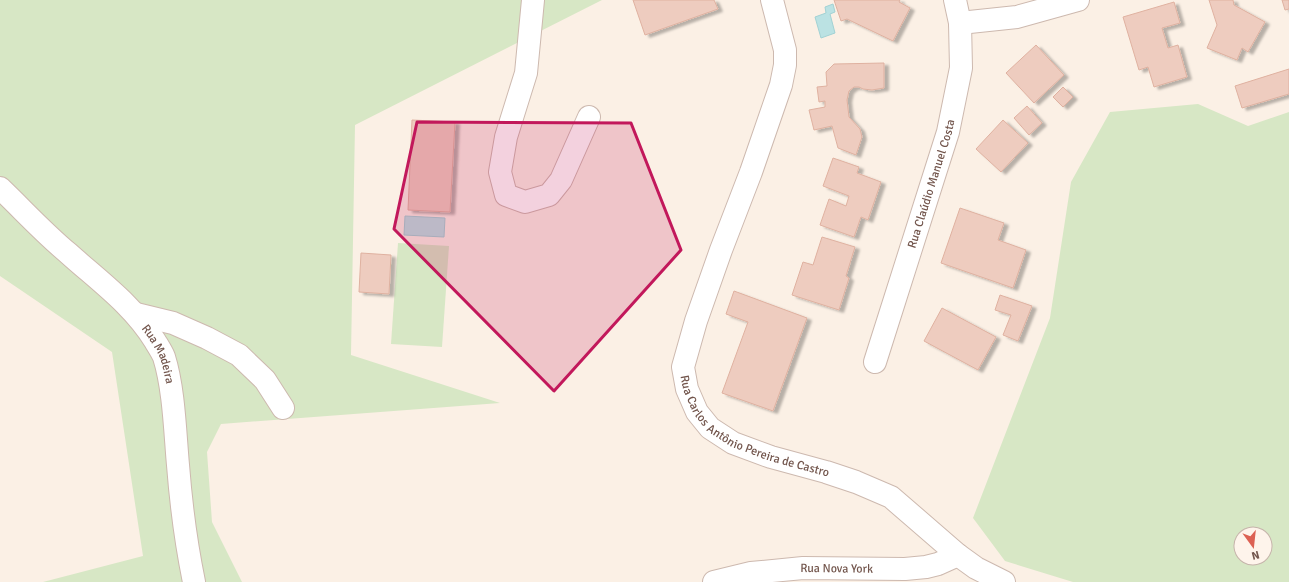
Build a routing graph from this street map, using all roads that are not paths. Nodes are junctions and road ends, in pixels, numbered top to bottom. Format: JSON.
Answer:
{"nodes":[{"id":1,"x":533,"y":0,"type":"edge"},
{"id":2,"x":772,"y":0,"type":"edge"},
{"id":3,"x":955,"y":0,"type":"edge"},
{"id":4,"x":1078,"y":0,"type":"edge"},
{"id":5,"x":960,"y":23,"type":"junction"},
{"id":6,"x":589,"y":117,"type":"dead end"},
{"id":7,"x":0,"y":188,"type":"edge"},
{"id":8,"x":136,"y":314,"type":"junction"},
{"id":9,"x":875,"y":362,"type":"dead end"},
{"id":10,"x":282,"y":408,"type":"dead end"},
{"id":11,"x":958,"y":555,"type":"junction"},
{"id":12,"x":973,"y":575,"type":"edge"},
{"id":13,"x":194,"y":582,"type":"edge"},
{"id":14,"x":714,"y":582,"type":"edge"},
{"id":15,"x":1004,"y":582,"type":"edge"}],
"edges":[{"from":1,"to":6,"type":"street"},
{"from":2,"to":11,"type":"street","name":"Rua Carlos Antônio Pereira de Castro"},
{"from":3,"to":5,"type":"street","name":"Rua Claúdio Manuel Costa"},
{"from":4,"to":5,"type":"street"},
{"from":5,"to":9,"type":"street","name":"Rua Claúdio Manuel Costa"},
{"from":7,"to":8,"type":"street","name":"Rua Madeira"},
{"from":8,"to":10,"type":"street"},
{"from":8,"to":13,"type":"street","name":"Rua Madeira"},
{"from":11,"to":12,"type":"street","name":"Rua Carlos Antônio Pereira de Castro"},
{"from":11,"to":14,"type":"street","name":"Rua Nova York"},
{"from":12,"to":15,"type":"street","name":"Rua Carlos Antônio Pereira de Castro"}]}
